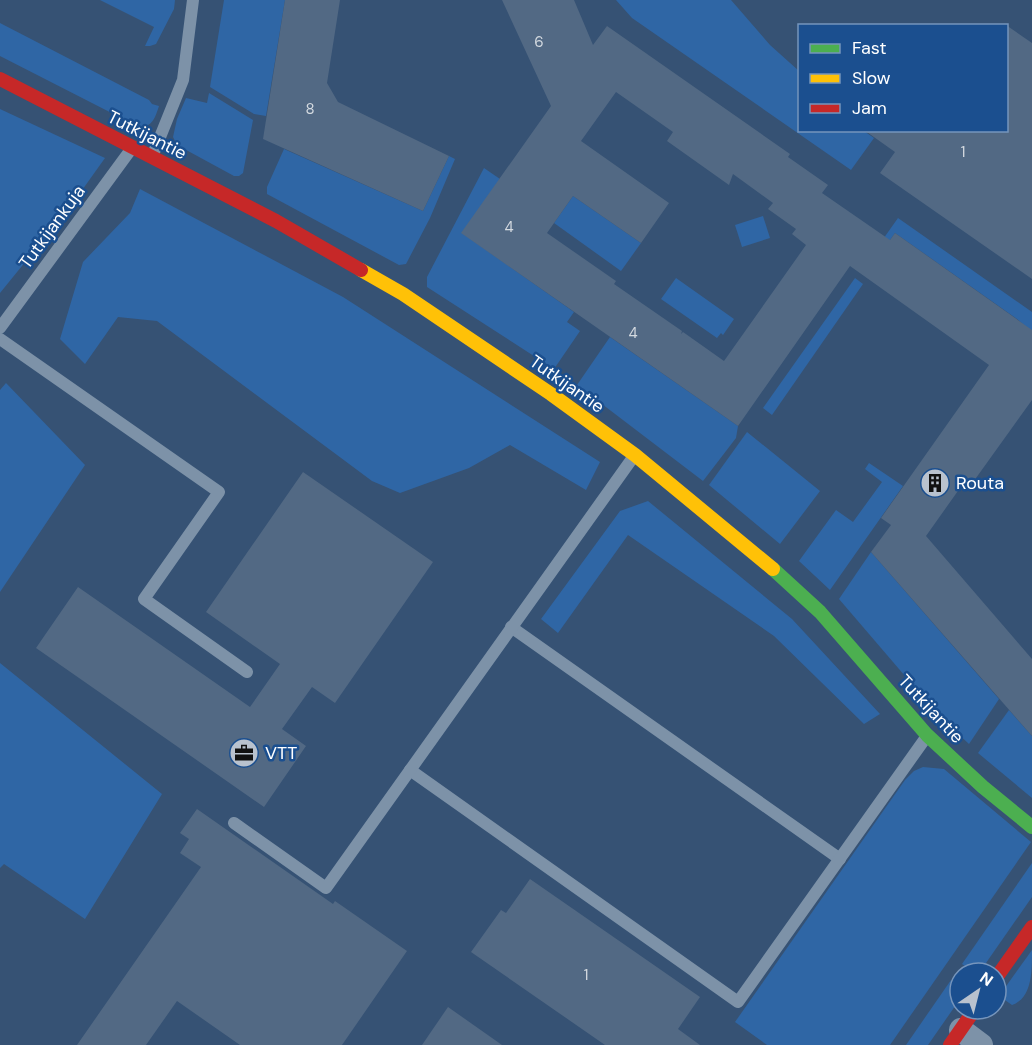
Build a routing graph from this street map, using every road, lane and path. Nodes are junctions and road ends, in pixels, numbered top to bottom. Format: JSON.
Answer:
{"nodes":[{"id":1,"x":193,"y":0,"type":"edge"},
{"id":2,"x":0,"y":79,"type":"edge"},
{"id":3,"x":133,"y":147,"type":"junction"},
{"id":4,"x":152,"y":158,"type":"junction"},
{"id":5,"x":0,"y":328,"type":"edge"},
{"id":6,"x":0,"y":339,"type":"edge"},
{"id":7,"x":635,"y":455,"type":"junction"},
{"id":8,"x":511,"y":627,"type":"junction"},
{"id":9,"x":247,"y":672,"type":"dead end"},
{"id":10,"x":927,"y":735,"type":"junction"},
{"id":11,"x":410,"y":770,"type":"junction"},
{"id":12,"x":234,"y":823,"type":"dead end"},
{"id":13,"x":1032,"y":827,"type":"edge"},
{"id":14,"x":840,"y":859,"type":"junction"},
{"id":15,"x":1032,"y":927,"type":"edge"},
{"id":16,"x":1008,"y":961,"type":"edge"},
{"id":17,"x":967,"y":1021,"type":"edge"},
{"id":18,"x":955,"y":1038,"type":"edge"},
{"id":19,"x":981,"y":1045,"type":"edge"}],
"edges":[{"from":1,"to":4,"type":"lane"},
{"from":2,"to":3,"type":"street","name":"Tutkijantie"},
{"from":3,"to":4,"type":"street","name":"Tutkijantie"},
{"from":3,"to":5,"type":"lane","name":"Tutkijankuja"},
{"from":4,"to":7,"type":"street","name":"Tutkijantie"},
{"from":6,"to":9,"type":"lane"},
{"from":7,"to":8,"type":"lane"},
{"from":7,"to":10,"type":"street","name":"Tutkijantie"},
{"from":8,"to":11,"type":"lane"},
{"from":8,"to":14,"type":"lane"},
{"from":10,"to":13,"type":"street","name":"Tutkijantie"},
{"from":10,"to":14,"type":"lane"},
{"from":11,"to":12,"type":"lane"},
{"from":11,"to":14,"type":"lane"},
{"from":15,"to":16,"type":"street"},
{"from":17,"to":18,"type":"street"},
{"from":18,"to":19,"type":"street"}]}
